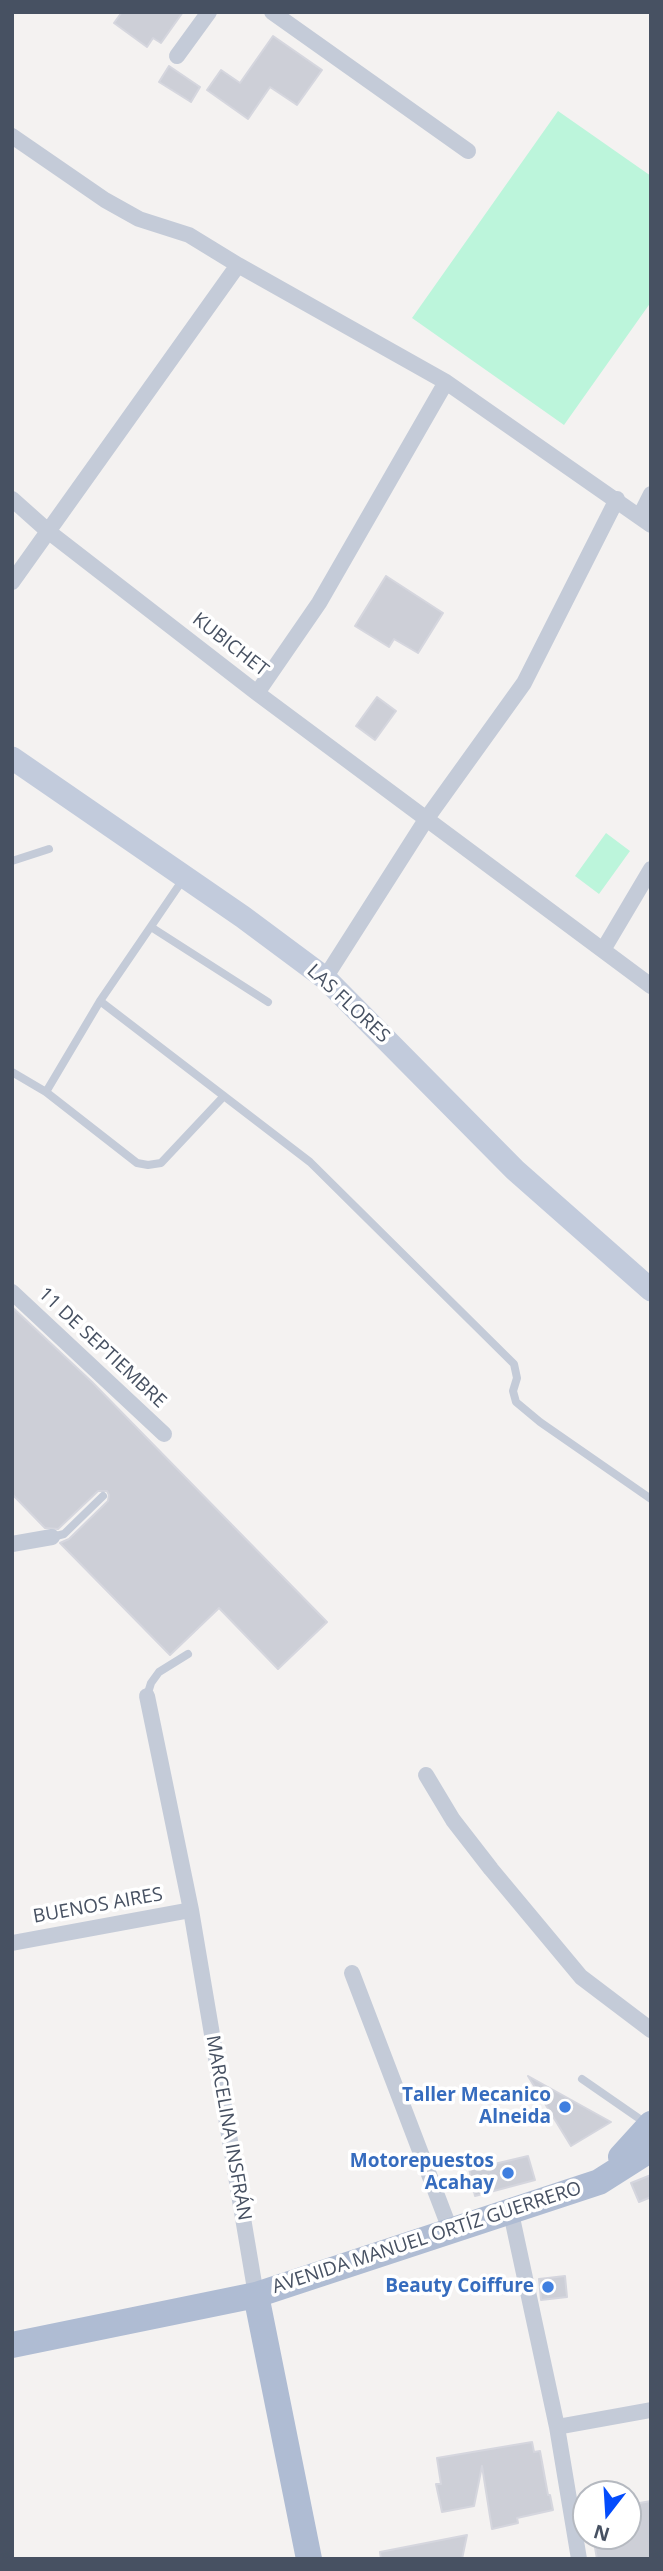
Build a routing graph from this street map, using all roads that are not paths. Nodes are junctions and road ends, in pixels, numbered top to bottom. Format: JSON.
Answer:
{"nodes":[{"id":1,"x":209,"y":12,"type":"edge"},
{"id":2,"x":272,"y":12,"type":"edge"},
{"id":3,"x":177,"y":56,"type":"dead end"},
{"id":4,"x":12,"y":136,"type":"edge"},
{"id":5,"x":468,"y":151,"type":"dead end"},
{"id":6,"x":238,"y":265,"type":"junction"},
{"id":7,"x":446,"y":382,"type":"junction"},
{"id":8,"x":651,"y":494,"type":"edge"},
{"id":9,"x":12,"y":499,"type":"edge"},
{"id":10,"x":617,"y":499,"type":"junction"},
{"id":11,"x":645,"y":521,"type":"edge"},
{"id":12,"x":49,"y":531,"type":"junction"},
{"id":13,"x":12,"y":582,"type":"edge"},
{"id":14,"x":257,"y":693,"type":"junction"},
{"id":15,"x":12,"y":758,"type":"edge"},
{"id":16,"x":427,"y":818,"type":"junction"},
{"id":17,"x":49,"y":849,"type":"dead end"},
{"id":18,"x":12,"y":861,"type":"edge"},
{"id":19,"x":651,"y":869,"type":"edge"},
{"id":20,"x":184,"y":878,"type":"junction"},
{"id":21,"x":151,"y":927,"type":"junction"},
{"id":22,"x":603,"y":950,"type":"junction"},
{"id":23,"x":326,"y":978,"type":"junction"},
{"id":24,"x":651,"y":986,"type":"edge"},
{"id":25,"x":100,"y":1001,"type":"junction"},
{"id":26,"x":268,"y":1002,"type":"dead end"},
{"id":27,"x":12,"y":1072,"type":"edge"},
{"id":28,"x":47,"y":1092,"type":"junction"},
{"id":29,"x":224,"y":1096,"type":"junction"},
{"id":30,"x":651,"y":1290,"type":"edge"},
{"id":31,"x":12,"y":1292,"type":"edge"},
{"id":32,"x":164,"y":1434,"type":"dead end"},
{"id":33,"x":103,"y":1496,"type":"dead end"},
{"id":34,"x":651,"y":1499,"type":"edge"},
{"id":35,"x":52,"y":1537,"type":"joint"},
{"id":36,"x":12,"y":1544,"type":"edge"},
{"id":37,"x":188,"y":1654,"type":"dead end"},
{"id":38,"x":147,"y":1696,"type":"joint"},
{"id":39,"x":426,"y":1775,"type":"dead end"},
{"id":40,"x":191,"y":1910,"type":"junction"},
{"id":41,"x":12,"y":1943,"type":"edge"},
{"id":42,"x":352,"y":1973,"type":"dead end"},
{"id":43,"x":651,"y":2030,"type":"edge"},
{"id":44,"x":582,"y":2079,"type":"dead end"},
{"id":45,"x":650,"y":2133,"type":"edge"},
{"id":46,"x":511,"y":2213,"type":"junction"},
{"id":47,"x":451,"y":2232,"type":"junction"},
{"id":48,"x":256,"y":2295,"type":"junction"},
{"id":49,"x":12,"y":2345,"type":"edge"},
{"id":50,"x":651,"y":2410,"type":"edge"},
{"id":51,"x":557,"y":2427,"type":"junction"},
{"id":52,"x":309,"y":2559,"type":"edge"},
{"id":53,"x":579,"y":2559,"type":"edge"}],
"edges":[{"from":1,"to":3,"type":"street"},
{"from":2,"to":5,"type":"street"},
{"from":4,"to":6,"type":"street"},
{"from":6,"to":7,"type":"street"},
{"from":6,"to":12,"type":"street"},
{"from":7,"to":10,"type":"street"},
{"from":7,"to":14,"type":"street"},
{"from":8,"to":11,"type":"street"},
{"from":9,"to":12,"type":"street","name":"KUBICHET"},
{"from":10,"to":11,"type":"street"},
{"from":10,"to":16,"type":"street"},
{"from":12,"to":13,"type":"street"},
{"from":12,"to":14,"type":"street","name":"KUBICHET"},
{"from":14,"to":16,"type":"street","name":"KUBICHET"},
{"from":15,"to":20,"type":"street","name":"LAS FLORES"},
{"from":16,"to":22,"type":"street","name":"KUBICHET"},
{"from":16,"to":23,"type":"street"},
{"from":17,"to":18,"type":"lane"},
{"from":19,"to":22,"type":"street"},
{"from":20,"to":21,"type":"lane"},
{"from":20,"to":23,"type":"street","name":"LAS FLORES"},
{"from":21,"to":25,"type":"lane"},
{"from":21,"to":26,"type":"lane"},
{"from":22,"to":24,"type":"street","name":"KUBICHET"},
{"from":23,"to":30,"type":"street","name":"LAS FLORES"},
{"from":25,"to":28,"type":"lane"},
{"from":25,"to":29,"type":"lane"},
{"from":27,"to":28,"type":"lane"},
{"from":28,"to":29,"type":"lane"},
{"from":29,"to":34,"type":"lane"},
{"from":31,"to":32,"type":"street","name":"11 DE SEPTIEMBRE"},
{"from":33,"to":35,"type":"lane"},
{"from":35,"to":36,"type":"street"},
{"from":37,"to":38,"type":"lane"},
{"from":38,"to":40,"type":"street","name":"MARCELINA INSFRÁN"},
{"from":39,"to":43,"type":"street"},
{"from":40,"to":41,"type":"street","name":"BUENOS AIRES"},
{"from":40,"to":48,"type":"street","name":"MARCELINA INSFRÁN"},
{"from":42,"to":47,"type":"street"},
{"from":44,"to":45,"type":"lane"},
{"from":45,"to":46,"type":"main road","name":"AVENIDA MANUEL ORTÍZ GUERRERO"},
{"from":46,"to":47,"type":"main road","name":"AVENIDA MANUEL ORTÍZ GUERRERO"},
{"from":46,"to":51,"type":"street"},
{"from":47,"to":48,"type":"main road","name":"AVENIDA MANUEL ORTÍZ GUERRERO"},
{"from":48,"to":49,"type":"main road","name":"AVENIDA MANUEL ORTÍZ GUERRERO"},
{"from":48,"to":52,"type":"main road","name":"MARCELINA INSFRÁN"},
{"from":50,"to":51,"type":"street"},
{"from":51,"to":53,"type":"street"}]}
